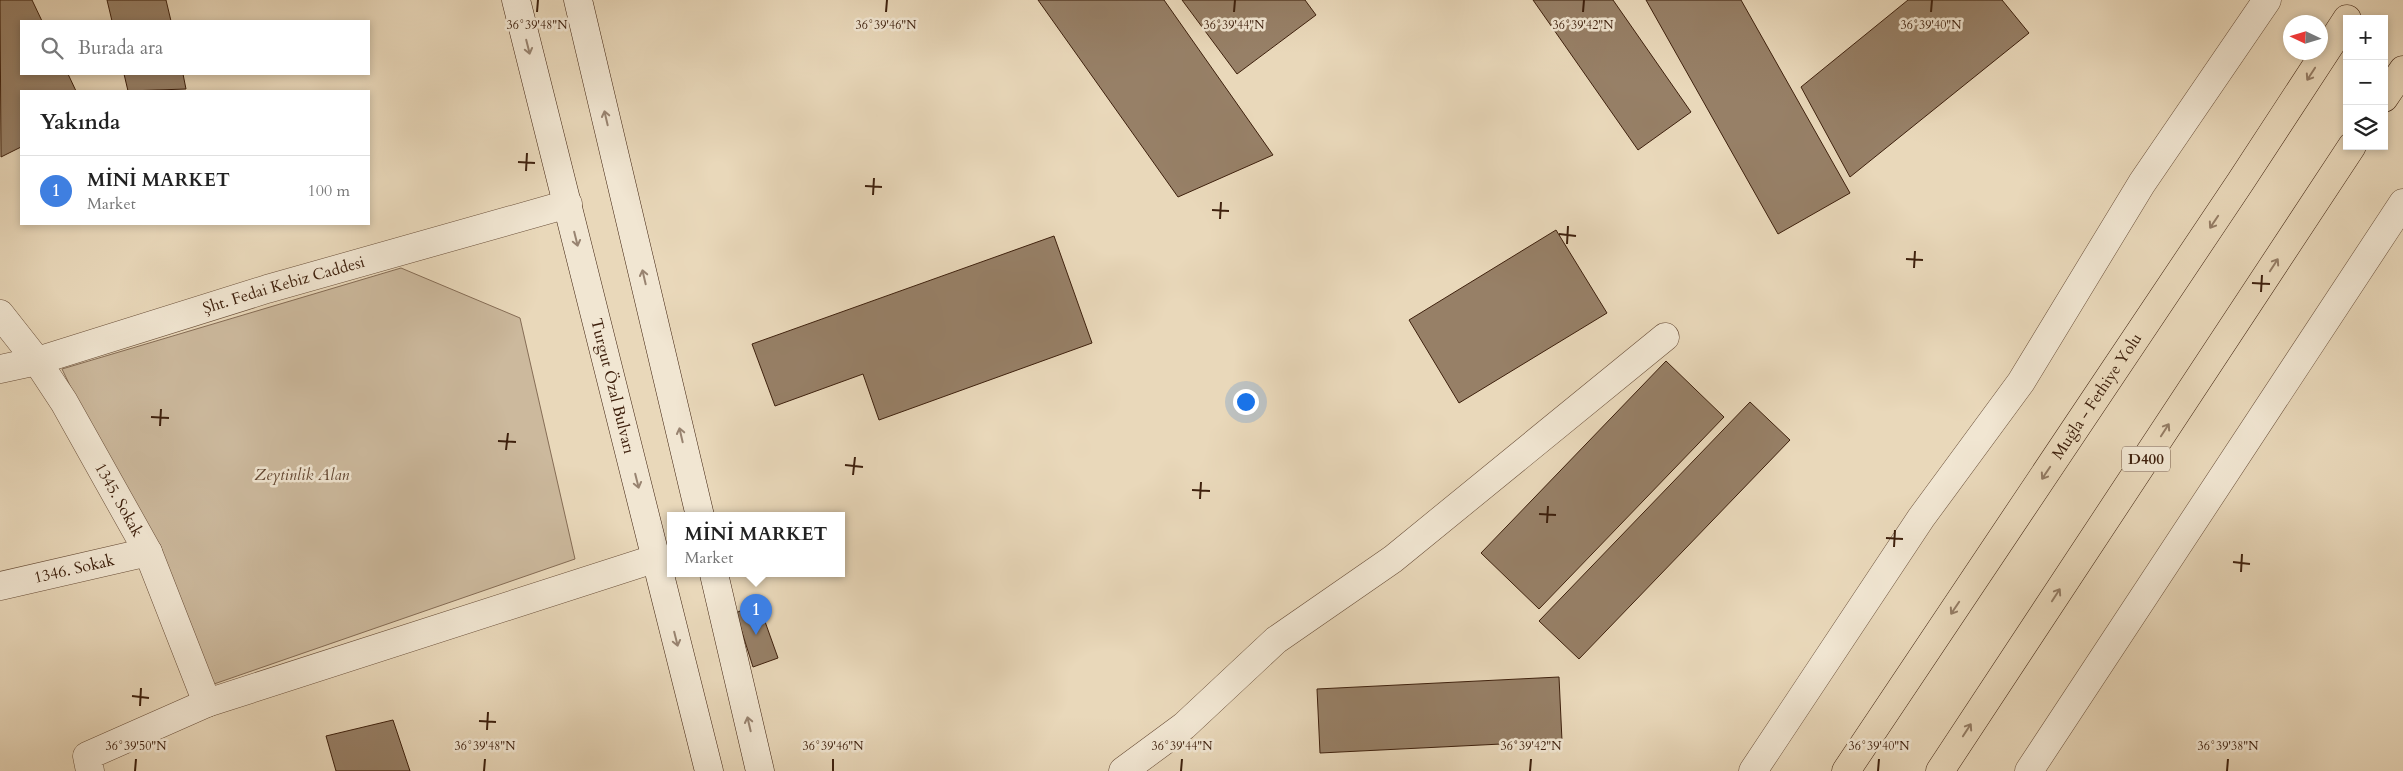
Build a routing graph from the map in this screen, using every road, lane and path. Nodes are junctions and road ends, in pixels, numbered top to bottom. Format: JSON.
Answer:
{"nodes":[{"id":1,"x":516,"y":0,"type":"edge"},
{"id":2,"x":578,"y":0,"type":"edge"},
{"id":3,"x":2267,"y":0,"type":"edge"},
{"id":4,"x":2359,"y":0,"type":"edge"},
{"id":5,"x":2350,"y":15,"type":"edge"},
{"id":6,"x":2343,"y":25,"type":"edge"},
{"id":7,"x":2403,"y":70,"type":"edge"},
{"id":8,"x":2388,"y":92,"type":"edge"},
{"id":9,"x":2349,"y":150,"type":"edge"},
{"id":10,"x":2403,"y":203,"type":"edge"},
{"id":11,"x":568,"y":204,"type":"junction"},
{"id":12,"x":0,"y":314,"type":"edge"},
{"id":13,"x":1665,"y":337,"type":"dead end"},
{"id":14,"x":37,"y":361,"type":"junction"},
{"id":15,"x":0,"y":369,"type":"edge"},
{"id":16,"x":699,"y":512,"type":"edge"},
{"id":17,"x":148,"y":552,"type":"junction"},
{"id":18,"x":657,"y":558,"type":"junction"},
{"id":19,"x":715,"y":577,"type":"edge"},
{"id":20,"x":0,"y":586,"type":"edge"},
{"id":21,"x":207,"y":703,"type":"junction"},
{"id":22,"x":90,"y":771,"type":"edge"},
{"id":23,"x":709,"y":771,"type":"edge"},
{"id":24,"x":760,"y":771,"type":"edge"},
{"id":25,"x":1123,"y":771,"type":"edge"},
{"id":26,"x":1753,"y":771,"type":"edge"},
{"id":27,"x":1846,"y":771,"type":"edge"},
{"id":28,"x":1940,"y":771,"type":"edge"},
{"id":29,"x":2028,"y":771,"type":"edge"}],
"edges":[{"from":1,"to":11,"type":"street","name":"Turgut Özal Bulvarı","one_way":true},
{"from":16,"to":2,"type":"street","one_way":true},
{"from":3,"to":26,"type":"street"},
{"from":4,"to":5,"type":"highway","name":"Muğla - Fethiye Yolu"},
{"from":6,"to":27,"type":"highway","name":"Muğla - Fethiye Yolu","one_way":true},
{"from":7,"to":8,"type":"highway"},
{"from":28,"to":9,"type":"highway","number":"D400","one_way":true},
{"from":10,"to":29,"type":"street"},
{"from":11,"to":14,"type":"street","name":"Şht. Fedai Kebiz Caddesi"},
{"from":11,"to":18,"type":"street","name":"Turgut Özal Bulvarı","one_way":true},
{"from":12,"to":14,"type":"street","name":"1345. Sokak"},
{"from":13,"to":25,"type":"street"},
{"from":14,"to":15,"type":"street","name":"Şht. Fedai Kebiz Caddesi"},
{"from":14,"to":17,"type":"street","name":"1345. Sokak"},
{"from":17,"to":20,"type":"street","name":"1346. Sokak"},
{"from":17,"to":21,"type":"street","name":"1345. Sokak"},
{"from":18,"to":21,"type":"street"},
{"from":18,"to":23,"type":"street","name":"Turgut Özal Bulvarı","one_way":true},
{"from":24,"to":19,"type":"street","one_way":true},
{"from":21,"to":22,"type":"street"}]}
